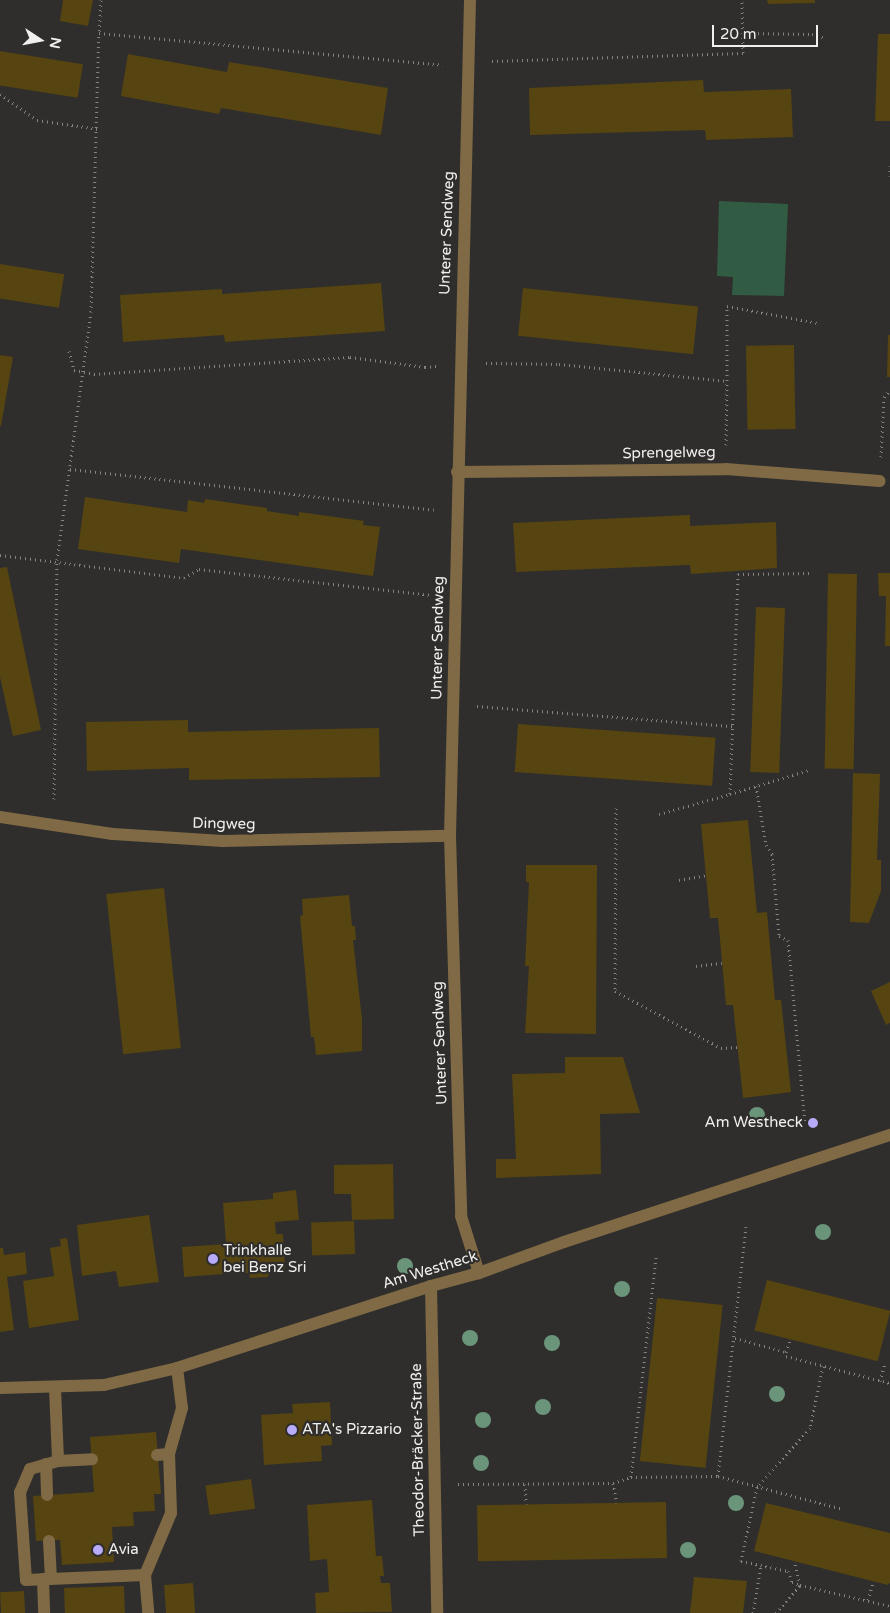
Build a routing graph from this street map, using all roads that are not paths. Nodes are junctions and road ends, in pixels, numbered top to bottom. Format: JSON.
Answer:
{"nodes":[{"id":1,"x":470,"y":0,"type":"edge"},
{"id":2,"x":457,"y":472,"type":"junction"},
{"id":3,"x":880,"y":481,"type":"road end"},
{"id":4,"x":0,"y":817,"type":"edge"},
{"id":5,"x":450,"y":836,"type":"junction"},
{"id":6,"x":890,"y":1135,"type":"edge"},
{"id":7,"x":479,"y":1273,"type":"junction"},
{"id":8,"x":430,"y":1286,"type":"junction"},
{"id":9,"x":176,"y":1368,"type":"junction"},
{"id":10,"x":0,"y":1388,"type":"edge"},
{"id":11,"x":54,"y":1388,"type":"junction"},
{"id":12,"x":92,"y":1459,"type":"dead end"},
{"id":13,"x":52,"y":1462,"type":"junction"},
{"id":14,"x":47,"y":1495,"type":"dead end"},
{"id":15,"x":49,"y":1541,"type":"dead end"},
{"id":16,"x":145,"y":1574,"type":"junction"},
{"id":17,"x":47,"y":1579,"type":"junction"},
{"id":18,"x":44,"y":1613,"type":"edge"},
{"id":19,"x":148,"y":1613,"type":"edge"},
{"id":20,"x":437,"y":1613,"type":"edge"}],
"edges":[{"from":1,"to":2,"type":"street","name":"Unterer Sendweg"},
{"from":2,"to":3,"type":"street","name":"Sprengelweg"},
{"from":2,"to":5,"type":"street","name":"Unterer Sendweg"},
{"from":4,"to":5,"type":"street","name":"Dingweg"},
{"from":5,"to":7,"type":"street","name":"Unterer Sendweg"},
{"from":6,"to":7,"type":"street","name":"Am Westheck"},
{"from":7,"to":8,"type":"street","name":"Am Westheck"},
{"from":8,"to":9,"type":"street","name":"Am Westheck"},
{"from":8,"to":20,"type":"street","name":"Theodor-Bräcker-Straße"},
{"from":9,"to":11,"type":"street","name":"Am Westheck"},
{"from":9,"to":16,"type":"street"},
{"from":10,"to":11,"type":"street","name":"Am Westheck"},
{"from":11,"to":13,"type":"street"},
{"from":12,"to":13,"type":"street"},
{"from":13,"to":14,"type":"street"},
{"from":13,"to":17,"type":"street"},
{"from":15,"to":17,"type":"street"},
{"from":16,"to":17,"type":"street"},
{"from":16,"to":19,"type":"street"},
{"from":17,"to":18,"type":"street"}]}
